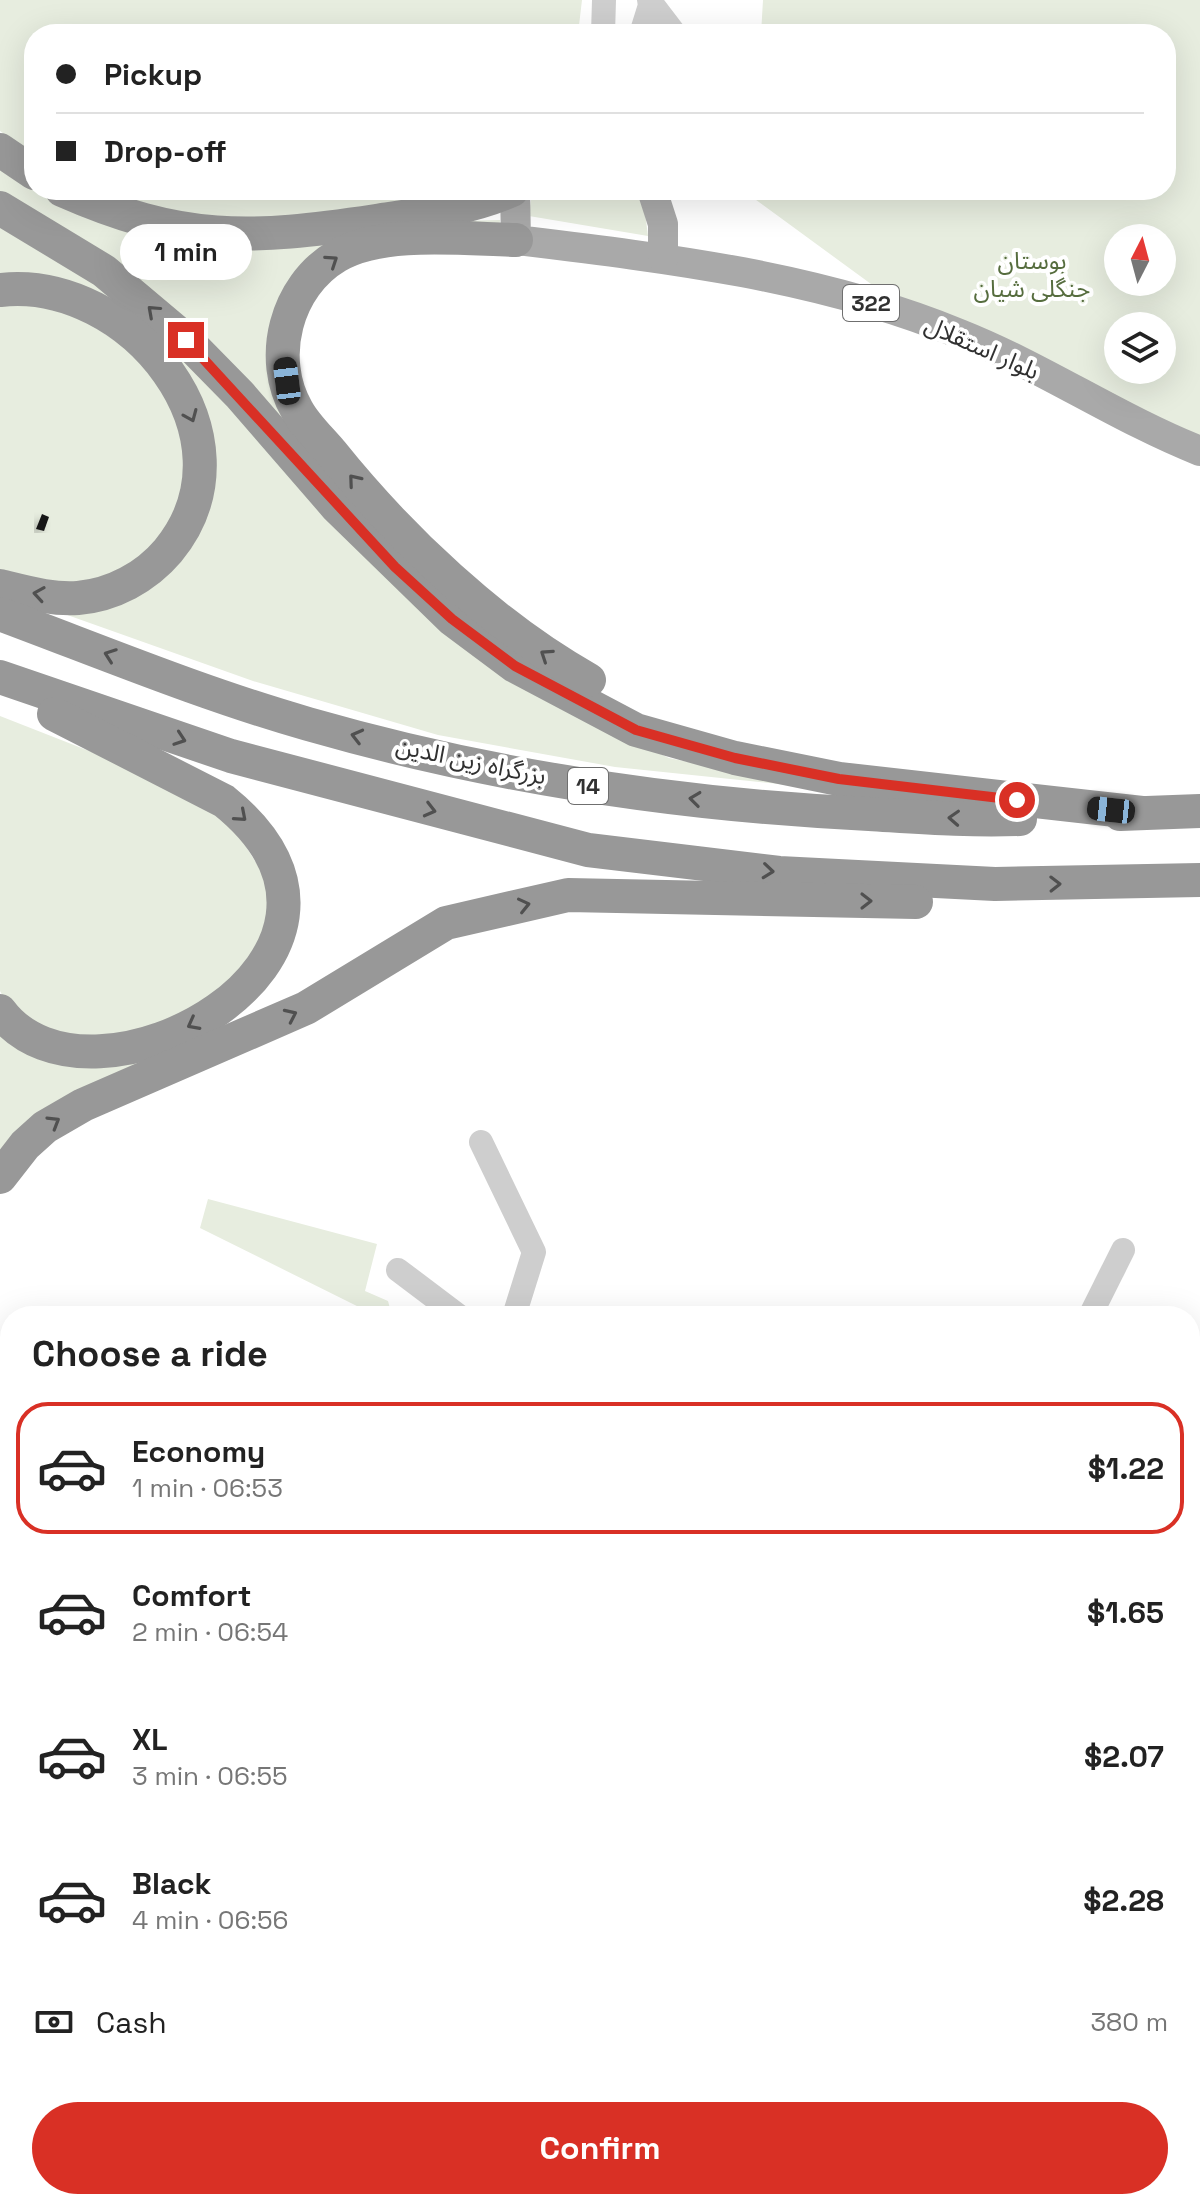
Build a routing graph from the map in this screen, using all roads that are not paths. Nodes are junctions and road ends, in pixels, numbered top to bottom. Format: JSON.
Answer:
{"nodes":[{"id":1,"x":604,"y":0,"type":"edge"},
{"id":2,"x":650,"y":1,"type":"edge"},
{"id":3,"x":603,"y":24,"type":"edge"},
{"id":4,"x":644,"y":24,"type":"edge"},
{"id":5,"x":667,"y":24,"type":"edge"},
{"id":6,"x":0,"y":150,"type":"edge"},
{"id":7,"x":24,"y":166,"type":"edge"},
{"id":8,"x":84,"y":200,"type":"edge"},
{"id":9,"x":654,"y":200,"type":"edge"},
{"id":10,"x":0,"y":208,"type":"edge"},
{"id":11,"x":515,"y":210,"type":"edge"},
{"id":12,"x":663,"y":242,"type":"junction"},
{"id":13,"x":0,"y":290,"type":"edge"},
{"id":14,"x":1200,"y":436,"type":"edge"},
{"id":15,"x":1200,"y":451,"type":"edge"},
{"id":16,"x":0,"y":586,"type":"edge"},
{"id":17,"x":0,"y":614,"type":"edge"},
{"id":18,"x":0,"y":677,"type":"edge"},
{"id":19,"x":0,"y":687,"type":"edge"},
{"id":20,"x":710,"y":751,"type":"junction"},
{"id":21,"x":1200,"y":811,"type":"edge"},
{"id":22,"x":1142,"y":813,"type":"junction"},
{"id":23,"x":1200,"y":880,"type":"edge"},
{"id":24,"x":1014,"y":884,"type":"junction"},
{"id":25,"x":0,"y":1011,"type":"edge"},
{"id":26,"x":481,"y":1142,"type":"dead end"},
{"id":27,"x":0,"y":1177,"type":"edge"},
{"id":28,"x":1123,"y":1250,"type":"dead end"},
{"id":29,"x":398,"y":1270,"type":"dead end"},
{"id":30,"x":446,"y":1306,"type":"edge"},
{"id":31,"x":517,"y":1306,"type":"edge"},
{"id":32,"x":1095,"y":1306,"type":"edge"}],
"edges":[{"from":1,"to":3,"type":"street"},
{"from":2,"to":4,"type":"street"},
{"from":2,"to":5,"type":"street"},
{"from":6,"to":7,"type":"highway"},
{"from":8,"to":11,"type":"highway"},
{"from":9,"to":12,"type":"main road"},
{"from":20,"to":10,"type":"highway","one_way":true},
{"from":11,"to":12,"type":"main road","name":"بلوار استقلال","number":"322"},
{"from":20,"to":11,"type":"highway","one_way":true},
{"from":12,"to":14,"type":"main road","name":"بلوار استقلال","number":"322"},
{"from":12,"to":15,"type":"main road","name":"بلوار استقلال","number":"322"},
{"from":13,"to":16,"type":"highway","one_way":true},
{"from":22,"to":17,"type":"highway","name":"بزرگراه زین الدین","number":"14","one_way":true},
{"from":18,"to":24,"type":"highway","one_way":true},
{"from":19,"to":25,"type":"highway","one_way":true},
{"from":20,"to":22,"type":"highway"},
{"from":21,"to":22,"type":"highway","name":"بزرگراه زین الدین","number":"14"},
{"from":24,"to":23,"type":"highway","one_way":true},
{"from":27,"to":24,"type":"highway","one_way":true},
{"from":26,"to":31,"type":"street"},
{"from":28,"to":32,"type":"street"},
{"from":29,"to":30,"type":"street"}]}
